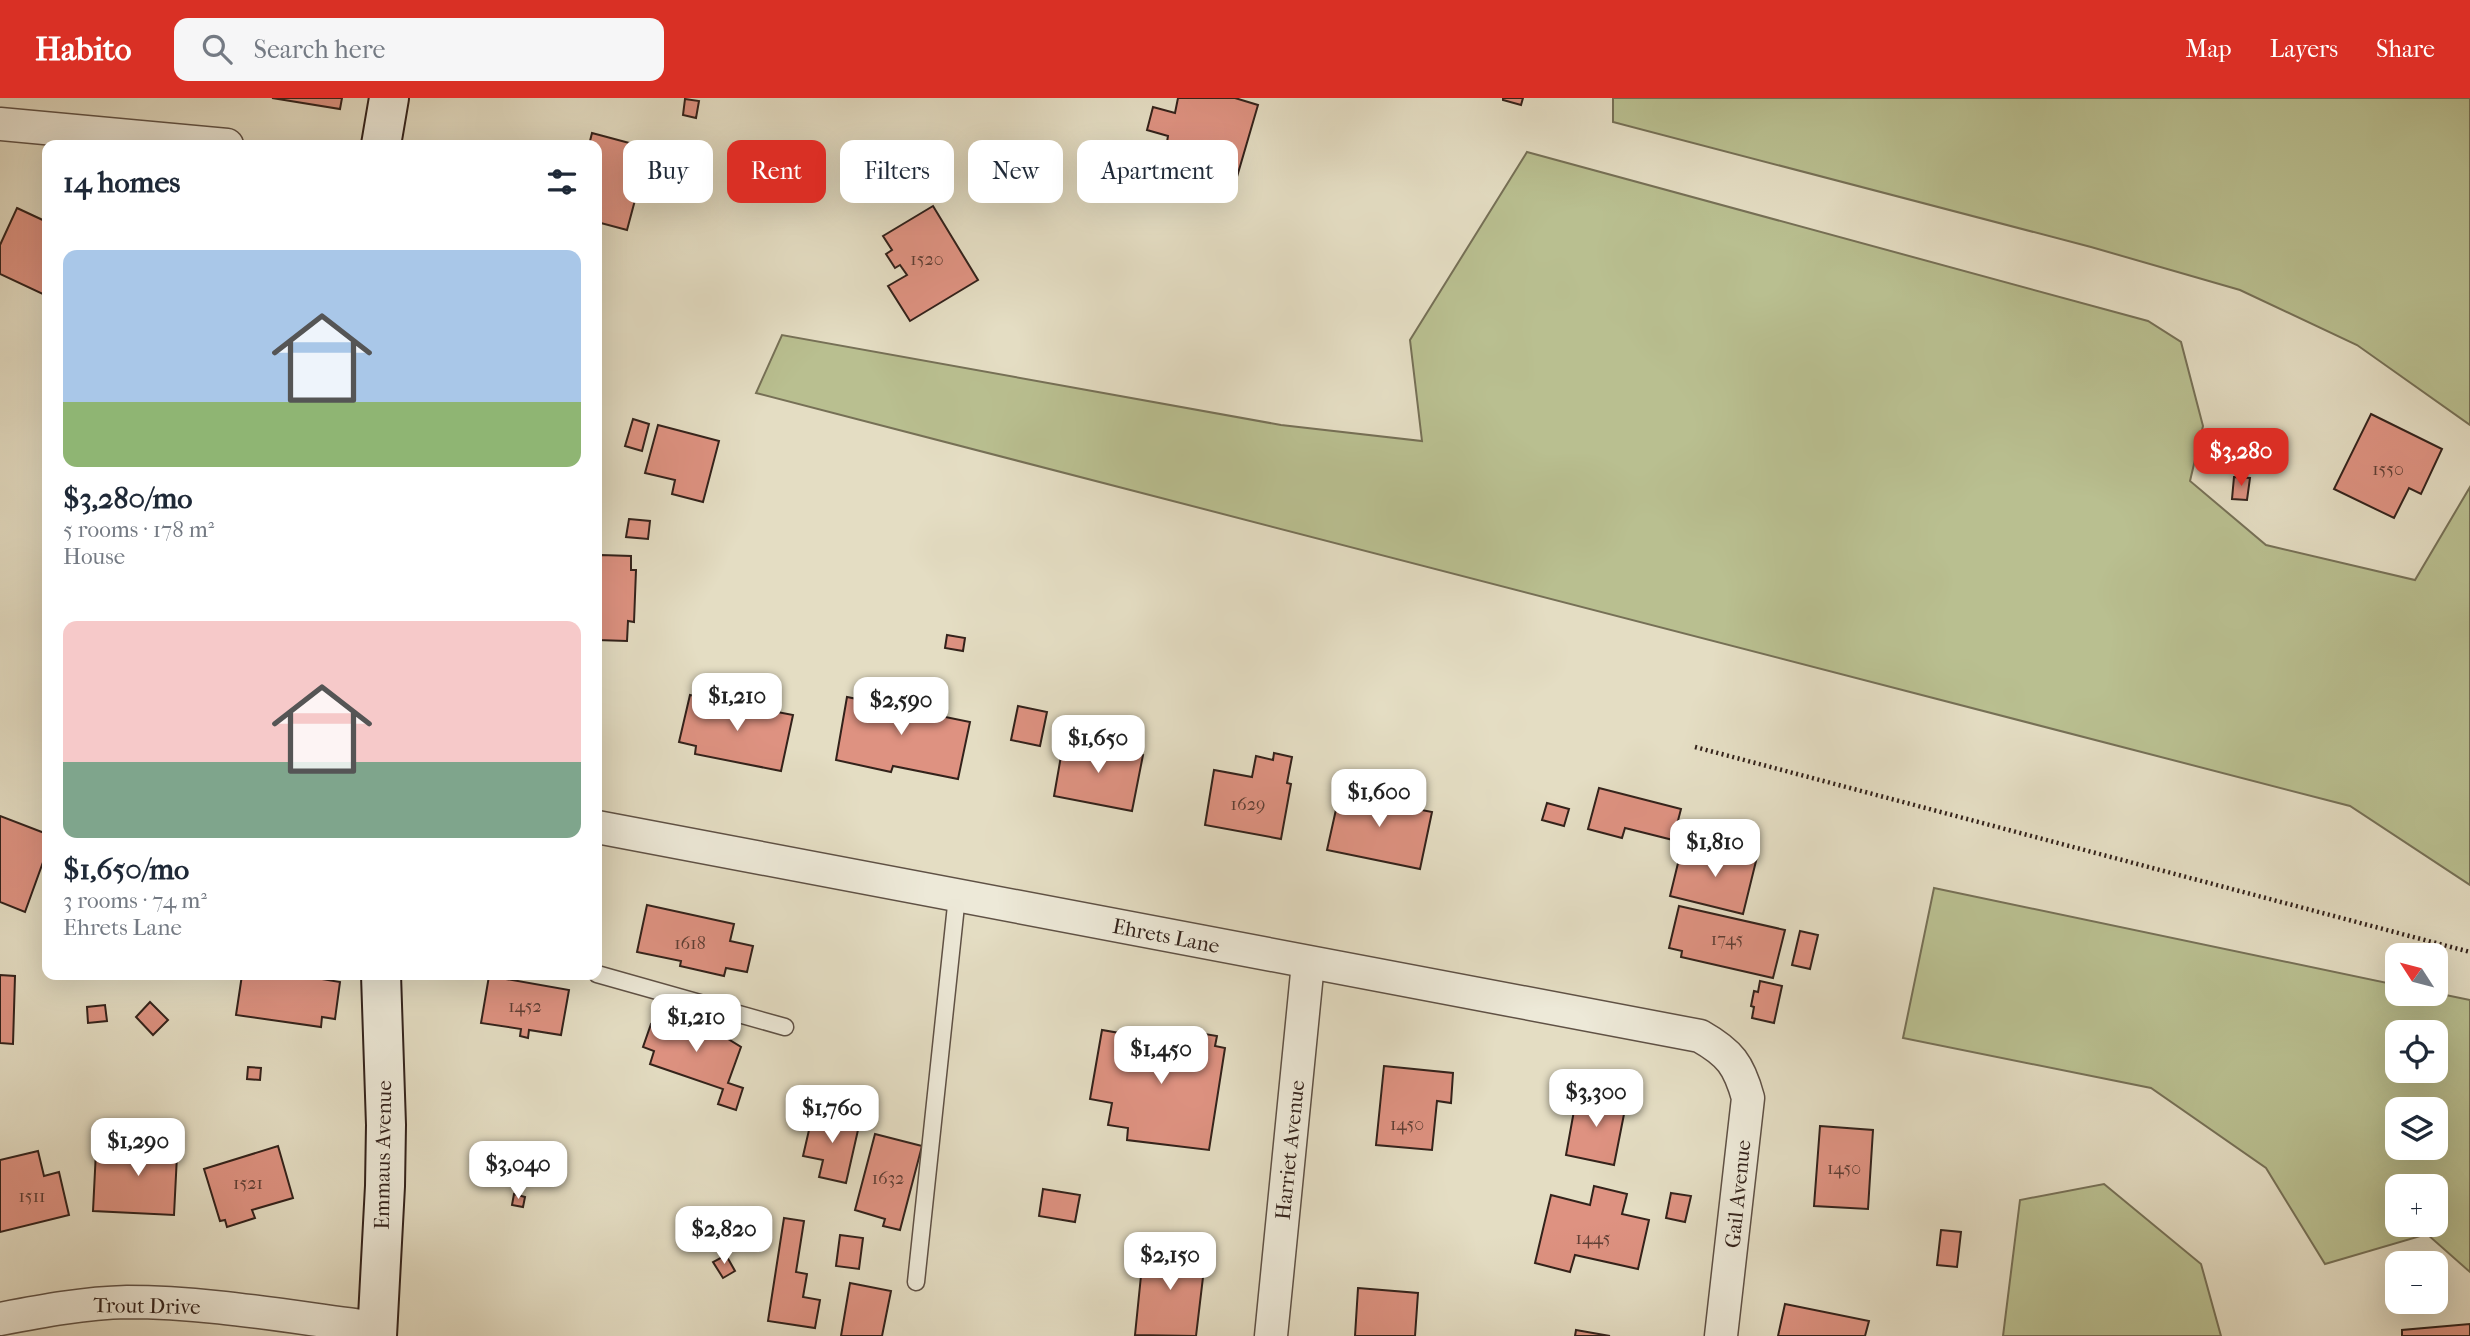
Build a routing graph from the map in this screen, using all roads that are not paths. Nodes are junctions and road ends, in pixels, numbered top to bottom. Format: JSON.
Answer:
{"nodes":[{"id":1,"x":389,"y":98,"type":"edge"},
{"id":2,"x":0,"y":124,"type":"edge"},
{"id":3,"x":173,"y":140,"type":"edge"},
{"id":4,"x":382,"y":140,"type":"edge"},
{"id":5,"x":602,"y":828,"type":"edge"},
{"id":6,"x":957,"y":896,"type":"junction"},
{"id":7,"x":1308,"y":963,"type":"junction"},
{"id":8,"x":602,"y":975,"type":"edge"},
{"id":9,"x":381,"y":980,"type":"edge"},
{"id":10,"x":785,"y":1027,"type":"dead end"},
{"id":11,"x":1729,"y":1056,"type":"joint"},
{"id":12,"x":916,"y":1282,"type":"dead end"},
{"id":13,"x":0,"y":1319,"type":"edge"},
{"id":14,"x":377,"y":1332,"type":"edge"},
{"id":15,"x":1271,"y":1336,"type":"edge"},
{"id":16,"x":1721,"y":1336,"type":"edge"}],
"edges":[{"from":1,"to":4,"type":"main road"},
{"from":2,"to":3,"type":"street"},
{"from":5,"to":6,"type":"street","name":"Ehrets Lane"},
{"from":6,"to":7,"type":"street","name":"Ehrets Lane"},
{"from":6,"to":12,"type":"lane"},
{"from":7,"to":11,"type":"street","name":"Ehrets Lane"},
{"from":7,"to":15,"type":"street","name":"Harriet Avenue"},
{"from":8,"to":10,"type":"lane"},
{"from":9,"to":14,"type":"main road","name":"Emmaus Avenue"},
{"from":11,"to":16,"type":"street","name":"Gail Avenue"},
{"from":13,"to":14,"type":"street","name":"Trout Drive"}]}
